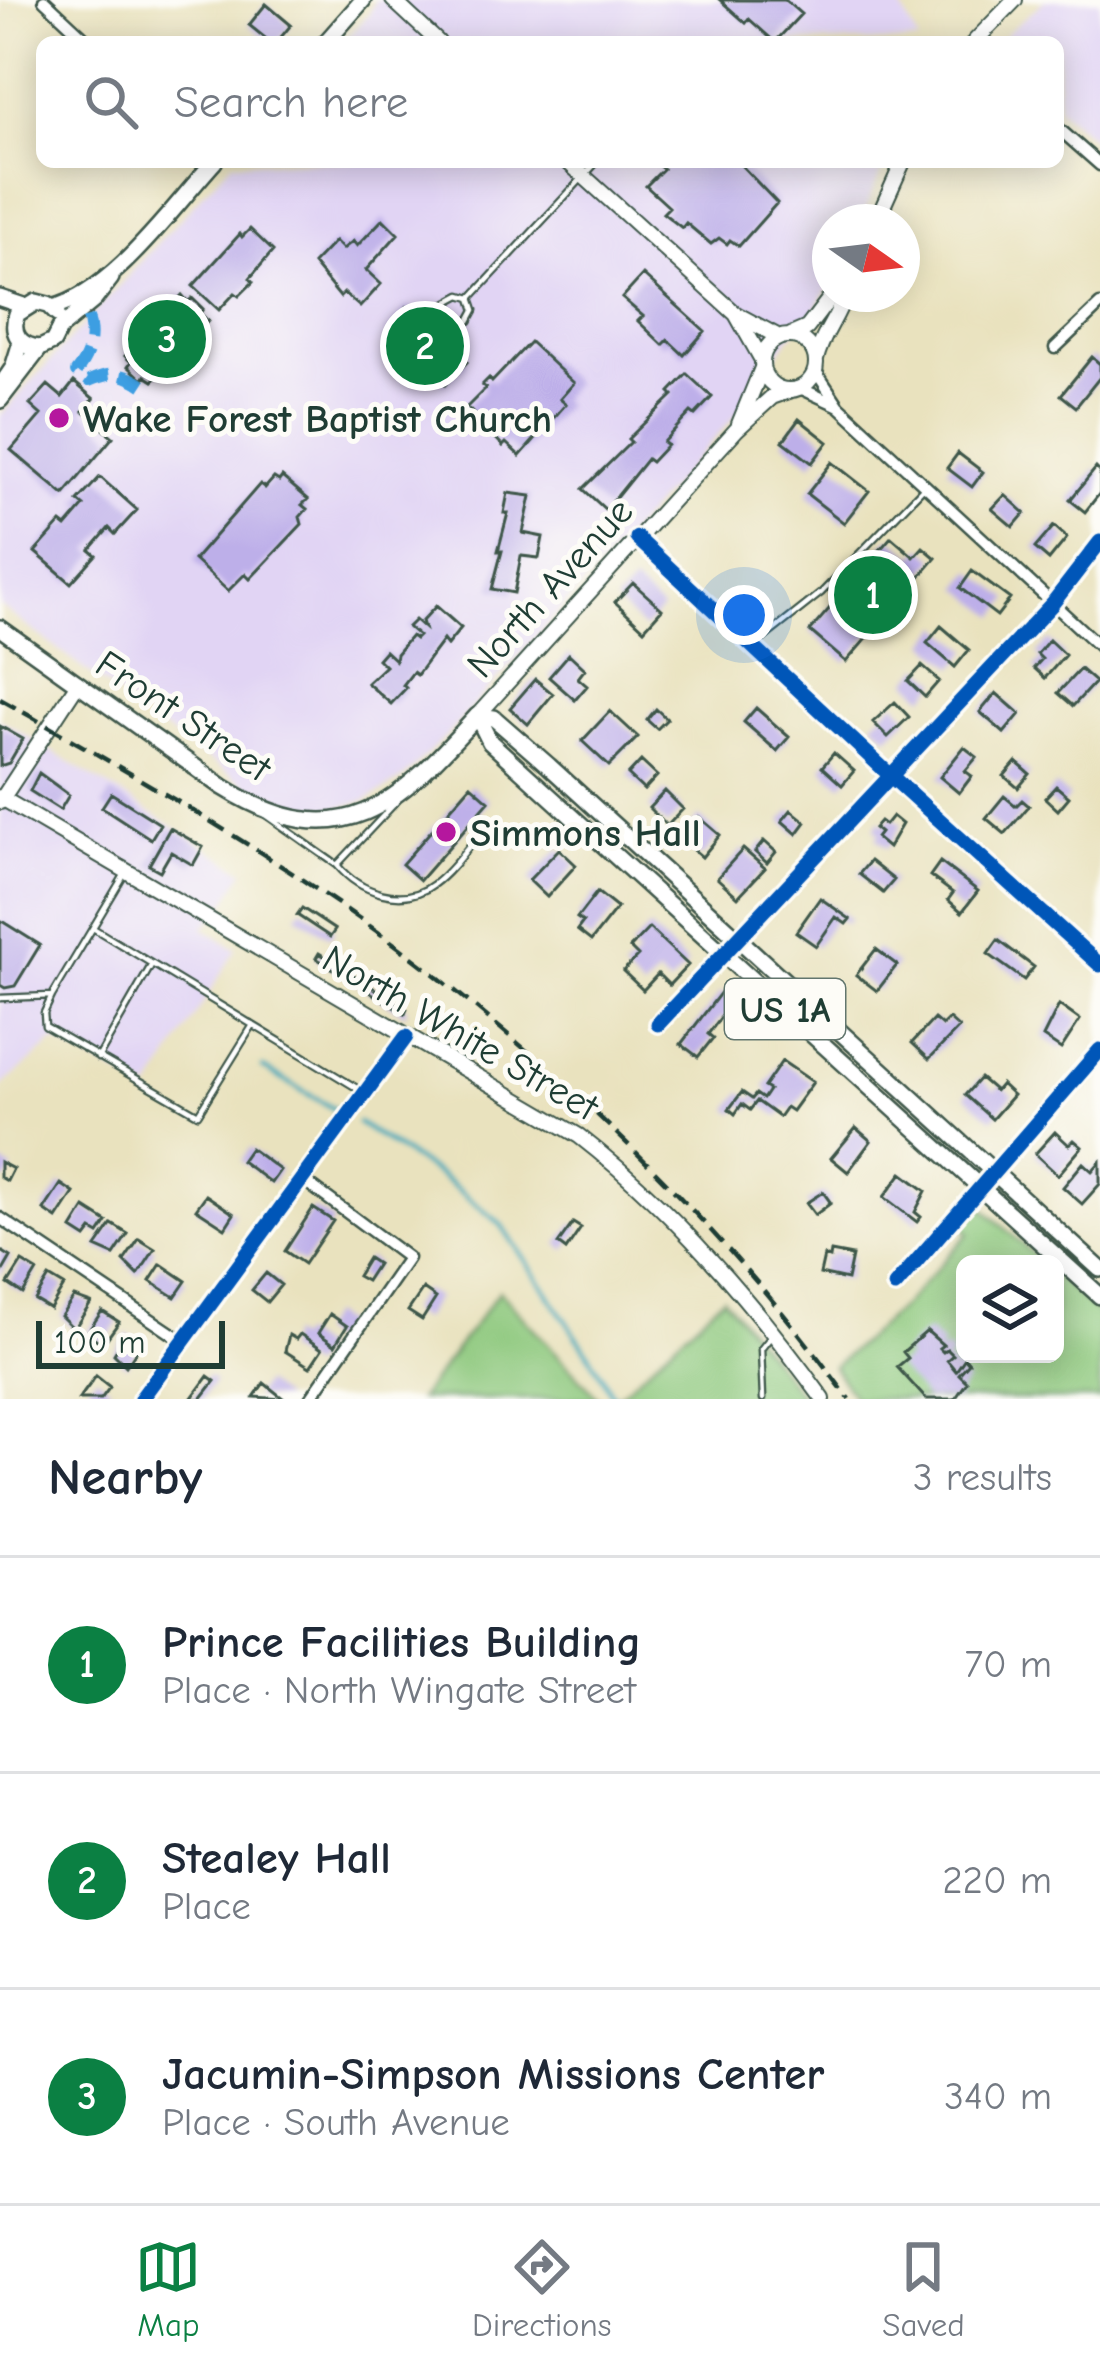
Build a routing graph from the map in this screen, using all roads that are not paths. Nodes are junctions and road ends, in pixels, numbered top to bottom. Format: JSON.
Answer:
{"nodes":[{"id":1,"x":44,"y":0,"type":"edge"},
{"id":2,"x":363,"y":0,"type":"edge"},
{"id":3,"x":393,"y":0,"type":"edge"},
{"id":4,"x":1016,"y":0,"type":"edge"},
{"id":5,"x":83,"y":36,"type":"edge"},
{"id":6,"x":331,"y":36,"type":"edge"},
{"id":7,"x":432,"y":36,"type":"edge"},
{"id":8,"x":980,"y":36,"type":"edge"},
{"id":9,"x":1064,"y":133,"type":"edge"},
{"id":10,"x":1100,"y":165,"type":"edge"},
{"id":11,"x":209,"y":168,"type":"edge"},
{"id":12,"x":574,"y":168,"type":"edge"},
{"id":13,"x":592,"y":168,"type":"edge"},
{"id":14,"x":900,"y":168,"type":"edge"},
{"id":15,"x":584,"y":177,"type":"junction"},
{"id":16,"x":884,"y":204,"type":"edge"},
{"id":17,"x":116,"y":270,"type":"junction"},
{"id":18,"x":0,"y":298,"type":"edge"},
{"id":19,"x":471,"y":298,"type":"junction"},
{"id":20,"x":1100,"y":305,"type":"edge"},
{"id":21,"x":24,"y":306,"type":"junction"},
{"id":22,"x":52,"y":308,"type":"junction"},
{"id":23,"x":0,"y":312,"type":"edge"},
{"id":24,"x":819,"y":312,"type":"edge"},
{"id":25,"x":839,"y":312,"type":"edge"},
{"id":26,"x":736,"y":314,"type":"junction"},
{"id":27,"x":14,"y":324,"type":"junction"},
{"id":28,"x":60,"y":328,"type":"junction"},
{"id":29,"x":785,"y":336,"type":"junction"},
{"id":30,"x":21,"y":342,"type":"junction"},
{"id":31,"x":40,"y":348,"type":"junction"},
{"id":32,"x":1055,"y":348,"type":"dead end"},
{"id":33,"x":762,"y":364,"type":"junction"},
{"id":34,"x":816,"y":365,"type":"junction"},
{"id":35,"x":0,"y":387,"type":"edge"},
{"id":36,"x":796,"y":389,"type":"junction"},
{"id":37,"x":0,"y":400,"type":"edge"},
{"id":38,"x":839,"y":406,"type":"junction"},
{"id":39,"x":736,"y":429,"type":"junction"},
{"id":40,"x":924,"y":487,"type":"junction"},
{"id":41,"x":637,"y":538,"type":"junction"},
{"id":42,"x":1100,"y":542,"type":"edge"},
{"id":43,"x":1052,"y":604,"type":"junction"},
{"id":44,"x":0,"y":628,"type":"edge"},
{"id":45,"x":753,"y":647,"type":"junction"},
{"id":46,"x":1100,"y":647,"type":"edge"},
{"id":47,"x":78,"y":683,"type":"junction"},
{"id":48,"x":477,"y":716,"type":"junction"},
{"id":49,"x":892,"y":777,"type":"junction"},
{"id":50,"x":408,"y":789,"type":"junction"},
{"id":51,"x":1,"y":799,"type":"edge"},
{"id":52,"x":247,"y":802,"type":"junction"},
{"id":53,"x":481,"y":832,"type":"dead end"},
{"id":54,"x":337,"y":865,"type":"junction"},
{"id":55,"x":126,"y":872,"type":"junction"},
{"id":56,"x":93,"y":928,"type":"junction"},
{"id":57,"x":739,"y":939,"type":"junction"},
{"id":58,"x":726,"y":954,"type":"junction"},
{"id":59,"x":152,"y":964,"type":"junction"},
{"id":60,"x":1100,"y":965,"type":"edge"},
{"id":61,"x":52,"y":996,"type":"junction"},
{"id":62,"x":0,"y":998,"type":"edge"},
{"id":63,"x":658,"y":1024,"type":"dead end"},
{"id":64,"x":253,"y":1025,"type":"junction"},
{"id":65,"x":406,"y":1036,"type":"junction"},
{"id":66,"x":1100,"y":1050,"type":"edge"},
{"id":67,"x":97,"y":1059,"type":"junction"},
{"id":68,"x":365,"y":1093,"type":"junction"},
{"id":69,"x":994,"y":1171,"type":"junction"},
{"id":70,"x":302,"y":1179,"type":"junction"},
{"id":71,"x":980,"y":1187,"type":"junction"},
{"id":72,"x":0,"y":1218,"type":"edge"},
{"id":73,"x":1100,"y":1269,"type":"edge"},
{"id":74,"x":895,"y":1286,"type":"dead end"},
{"id":75,"x":1100,"y":1296,"type":"edge"},
{"id":76,"x":772,"y":1334,"type":"junction"},
{"id":77,"x":183,"y":1341,"type":"junction"},
{"id":78,"x":818,"y":1397,"type":"edge"},
{"id":79,"x":142,"y":1399,"type":"edge"},
{"id":80,"x":310,"y":1399,"type":"edge"},
{"id":81,"x":763,"y":1399,"type":"edge"}],
"edges":[{"from":1,"to":5,"type":"street"},
{"from":2,"to":6,"type":"main road"},
{"from":3,"to":7,"type":"street"},
{"from":4,"to":8,"type":"street"},
{"from":9,"to":10,"type":"street"},
{"from":11,"to":17,"type":"main road"},
{"from":12,"to":15,"type":"street"},
{"from":13,"to":15,"type":"lane"},
{"from":14,"to":16,"type":"street"},
{"from":15,"to":19,"type":"lane"},
{"from":15,"to":26,"type":"street"},
{"from":17,"to":22,"type":"main road"},
{"from":17,"to":28,"type":"main road"},
{"from":18,"to":21,"type":"main road"},
{"from":19,"to":19,"type":"lane"},
{"from":20,"to":32,"type":"street"},
{"from":21,"to":22,"type":"main road"},
{"from":21,"to":27,"type":"main road"},
{"from":22,"to":28,"type":"main road"},
{"from":23,"to":27,"type":"main road"},
{"from":24,"to":29,"type":"street"},
{"from":25,"to":34,"type":"street"},
{"from":26,"to":29,"type":"street"},
{"from":26,"to":33,"type":"street"},
{"from":27,"to":30,"type":"main road"},
{"from":28,"to":31,"type":"main road"},
{"from":29,"to":33,"type":"street"},
{"from":29,"to":34,"type":"street"},
{"from":30,"to":31,"type":"main road"},
{"from":30,"to":35,"type":"main road"},
{"from":31,"to":37,"type":"main road"},
{"from":33,"to":36,"type":"street"},
{"from":33,"to":39,"type":"street","name":"North Avenue"},
{"from":34,"to":36,"type":"street"},
{"from":34,"to":38,"type":"street"},
{"from":36,"to":38,"type":"street"},
{"from":36,"to":39,"type":"street","name":"North Avenue"},
{"from":38,"to":40,"type":"street"},
{"from":39,"to":41,"type":"street","name":"North Avenue"},
{"from":40,"to":43,"type":"street"},
{"from":40,"to":45,"type":"lane"},
{"from":41,"to":45,"type":"street"},
{"from":41,"to":48,"type":"street","name":"North Avenue"},
{"from":42,"to":43,"type":"street"},
{"from":43,"to":46,"type":"street"},
{"from":43,"to":49,"type":"street"},
{"from":44,"to":47,"type":"main road","name":"Front Street"},
{"from":45,"to":49,"type":"street"},
{"from":47,"to":51,"type":"street"},
{"from":47,"to":52,"type":"main road","name":"Front Street"},
{"from":48,"to":50,"type":"main road","name":"North Avenue"},
{"from":48,"to":57,"type":"main road"},
{"from":48,"to":58,"type":"main road","number":"US 1A"},
{"from":49,"to":57,"type":"street"},
{"from":49,"to":60,"type":"street"},
{"from":50,"to":52,"type":"main road","name":"Front Street"},
{"from":50,"to":54,"type":"lane"},
{"from":51,"to":55,"type":"street","name":"North White Street"},
{"from":52,"to":54,"type":"lane"},
{"from":53,"to":54,"type":"lane"},
{"from":55,"to":56,"type":"lane"},
{"from":55,"to":65,"type":"street","name":"North White Street"},
{"from":56,"to":59,"type":"lane"},
{"from":56,"to":61,"type":"lane"},
{"from":57,"to":58,"type":"street"},
{"from":57,"to":69,"type":"main road"},
{"from":58,"to":63,"type":"street"},
{"from":58,"to":71,"type":"main road","number":"US 1A"},
{"from":59,"to":64,"type":"lane"},
{"from":59,"to":67,"type":"lane"},
{"from":61,"to":62,"type":"lane"},
{"from":61,"to":67,"type":"lane"},
{"from":64,"to":67,"type":"lane"},
{"from":64,"to":68,"type":"lane"},
{"from":65,"to":68,"type":"street"},
{"from":65,"to":76,"type":"street","name":"North White Street"},
{"from":66,"to":69,"type":"street"},
{"from":68,"to":70,"type":"street"},
{"from":69,"to":71,"type":"street"},
{"from":69,"to":73,"type":"main road"},
{"from":70,"to":77,"type":"street"},
{"from":70,"to":80,"type":"street"},
{"from":71,"to":74,"type":"street"},
{"from":71,"to":75,"type":"main road","number":"US 1A"},
{"from":72,"to":77,"type":"street"},
{"from":76,"to":78,"type":"street","name":"North White Street"},
{"from":76,"to":81,"type":"lane"},
{"from":77,"to":79,"type":"street"}]}
